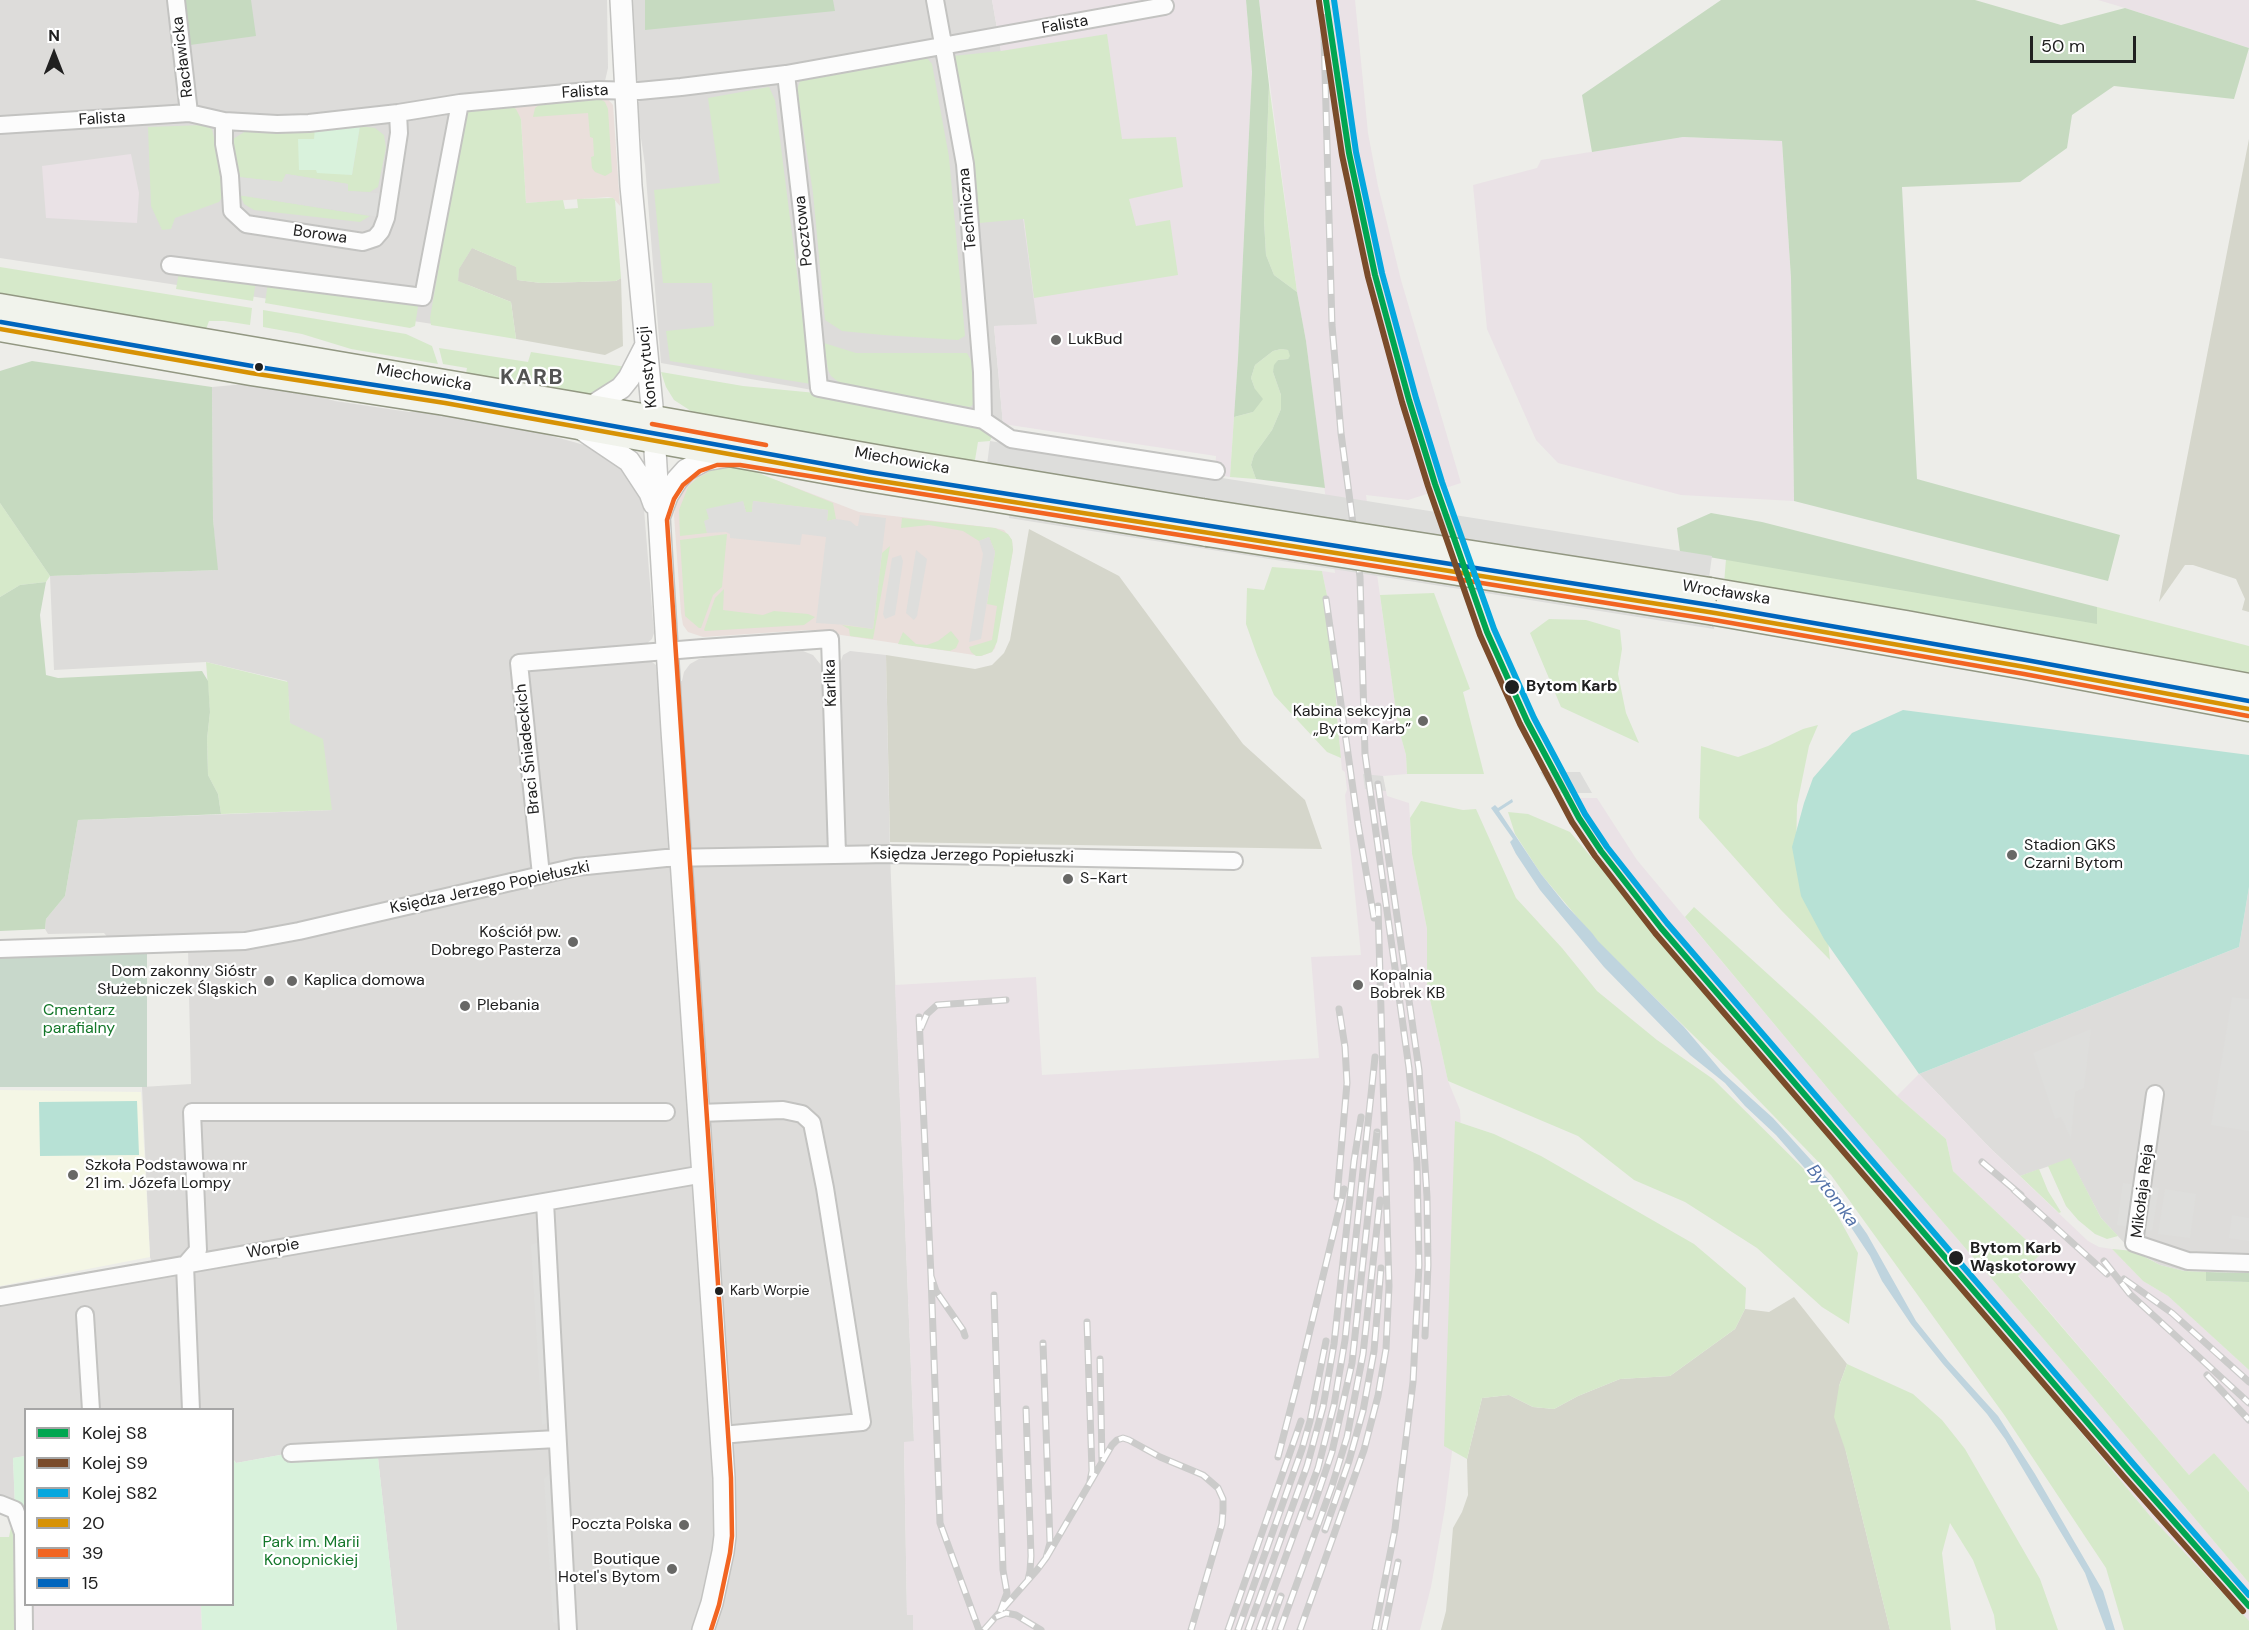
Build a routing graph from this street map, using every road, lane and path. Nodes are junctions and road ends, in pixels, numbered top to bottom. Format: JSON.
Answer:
{"nodes":[{"id":1,"x":176,"y":0,"type":"edge"},
{"id":2,"x":621,"y":0,"type":"edge"},
{"id":3,"x":935,"y":0,"type":"edge"},
{"id":4,"x":1165,"y":6,"type":"dead end"},
{"id":5,"x":942,"y":46,"type":"junction"},
{"id":6,"x":786,"y":74,"type":"junction"},
{"id":7,"x":625,"y":90,"type":"junction"},
{"id":8,"x":460,"y":103,"type":"junction"},
{"id":9,"x":189,"y":113,"type":"junction"},
{"id":10,"x":398,"y":113,"type":"junction"},
{"id":11,"x":224,"y":121,"type":"junction"},
{"id":12,"x":0,"y":125,"type":"edge"},
{"id":13,"x":170,"y":265,"type":"dead end"},
{"id":14,"x":0,"y":306,"type":"edge"},
{"id":15,"x":0,"y":329,"type":"edge"},
{"id":16,"x":646,"y":345,"type":"junction"},
{"id":17,"x":591,"y":406,"type":"junction"},
{"id":18,"x":653,"y":417,"type":"junction"},
{"id":19,"x":983,"y":420,"type":"junction"},
{"id":20,"x":580,"y":428,"type":"junction"},
{"id":21,"x":654,"y":441,"type":"junction"},
{"id":22,"x":740,"y":457,"type":"junction"},
{"id":23,"x":1216,"y":471,"type":"dead end"},
{"id":24,"x":659,"y":519,"type":"junction"},
{"id":25,"x":1204,"y":522,"type":"junction"},
{"id":26,"x":1713,"y":602,"type":"junction"},
{"id":27,"x":668,"y":651,"type":"junction"},
{"id":28,"x":2249,"y":686,"type":"edge"},
{"id":29,"x":2249,"y":709,"type":"edge"},
{"id":30,"x":837,"y":854,"type":"junction"},
{"id":31,"x":682,"y":857,"type":"junction"},
{"id":32,"x":1234,"y":861,"type":"dead end"},
{"id":33,"x":542,"y":876,"type":"junction"},
{"id":34,"x":0,"y":949,"type":"edge"},
{"id":35,"x":2155,"y":1094,"type":"dead end"},
{"id":36,"x":666,"y":1112,"type":"dead end"},
{"id":37,"x":699,"y":1113,"type":"junction"},
{"id":38,"x":705,"y":1174,"type":"junction"},
{"id":39,"x":545,"y":1202,"type":"junction"},
{"id":40,"x":2249,"y":1263,"type":"edge"},
{"id":41,"x":185,"y":1265,"type":"junction"},
{"id":42,"x":0,"y":1298,"type":"edge"},
{"id":43,"x":85,"y":1315,"type":"dead end"},
{"id":44,"x":91,"y":1408,"type":"edge"},
{"id":45,"x":191,"y":1408,"type":"edge"},
{"id":46,"x":722,"y":1434,"type":"junction"},
{"id":47,"x":557,"y":1439,"type":"junction"},
{"id":48,"x":291,"y":1453,"type":"dead end"},
{"id":49,"x":0,"y":1504,"type":"edge"},
{"id":50,"x":24,"y":1630,"type":"edge"},
{"id":51,"x":568,"y":1630,"type":"edge"},
{"id":52,"x":703,"y":1630,"type":"edge"}],
"edges":[{"from":1,"to":9,"type":"street","name":"Racławicka"},
{"from":2,"to":7,"type":"street","name":"Konstytucji"},
{"from":3,"to":5,"type":"street","name":"Techniczna"},
{"from":4,"to":5,"type":"street","name":"Falista"},
{"from":5,"to":6,"type":"street","name":"Falista"},
{"from":5,"to":19,"type":"street","name":"Techniczna"},
{"from":6,"to":7,"type":"street","name":"Falista"},
{"from":6,"to":19,"type":"street","name":"Pocztowa"},
{"from":7,"to":8,"type":"street","name":"Falista"},
{"from":7,"to":16,"type":"street","name":"Konstytucji"},
{"from":8,"to":10,"type":"street","name":"Falista"},
{"from":8,"to":13,"type":"street"},
{"from":9,"to":11,"type":"street","name":"Falista"},
{"from":9,"to":12,"type":"street","name":"Falista"},
{"from":10,"to":11,"type":"street","name":"Falista"},
{"from":10,"to":11,"type":"street","name":"Borowa"},
{"from":14,"to":17,"type":"main road","name":"Miechowicka"},
{"from":15,"to":20,"type":"main road","name":"Miechowicka"},
{"from":16,"to":17,"type":"street"},
{"from":16,"to":18,"type":"street","name":"Konstytucji"},
{"from":17,"to":18,"type":"main road","name":"Miechowicka"},
{"from":18,"to":21,"type":"street","name":"Konstytucji"},
{"from":18,"to":25,"type":"main road","name":"Miechowicka"},
{"from":19,"to":23,"type":"street"},
{"from":20,"to":21,"type":"main road","name":"Miechowicka"},
{"from":20,"to":24,"type":"street"},
{"from":21,"to":22,"type":"main road","name":"Miechowicka"},
{"from":21,"to":24,"type":"street","name":"Konstytucji"},
{"from":22,"to":24,"type":"street"},
{"from":22,"to":25,"type":"main road","name":"Miechowicka"},
{"from":24,"to":27,"type":"street","name":"Konstytucji"},
{"from":25,"to":26,"type":"main road","name":"Wrocławska","bridge":true},
{"from":26,"to":28,"type":"main road","name":"Wrocławska"},
{"from":26,"to":29,"type":"main road","name":"Wrocławska"},
{"from":27,"to":30,"type":"street","name":"Karlika"},
{"from":27,"to":31,"type":"street","name":"Konstytucji"},
{"from":27,"to":33,"type":"street","name":"Braci Śniadeckich"},
{"from":30,"to":31,"type":"street","name":"Księdza Jerzego Popiełuszki"},
{"from":30,"to":32,"type":"street","name":"Księdza Jerzego Popiełuszki"},
{"from":31,"to":33,"type":"street","name":"Księdza Jerzego Popiełuszki"},
{"from":31,"to":37,"type":"street","name":"Konstytucji"},
{"from":33,"to":34,"type":"street","name":"Księdza Jerzego Popiełuszki"},
{"from":35,"to":40,"type":"street","name":"Mikołaja Reja"},
{"from":36,"to":41,"type":"street"},
{"from":37,"to":38,"type":"street","name":"Konstytucji"},
{"from":37,"to":46,"type":"street"},
{"from":38,"to":39,"type":"street","name":"Worpie"},
{"from":38,"to":46,"type":"street","name":"Konstytucji"},
{"from":39,"to":41,"type":"street","name":"Worpie"},
{"from":39,"to":47,"type":"street"},
{"from":41,"to":42,"type":"street","name":"Worpie"},
{"from":41,"to":45,"type":"street"},
{"from":43,"to":44,"type":"street"},
{"from":46,"to":52,"type":"street","name":"Konstytucji"},
{"from":47,"to":48,"type":"street"},
{"from":47,"to":51,"type":"street"},
{"from":49,"to":50,"type":"street"}]}
